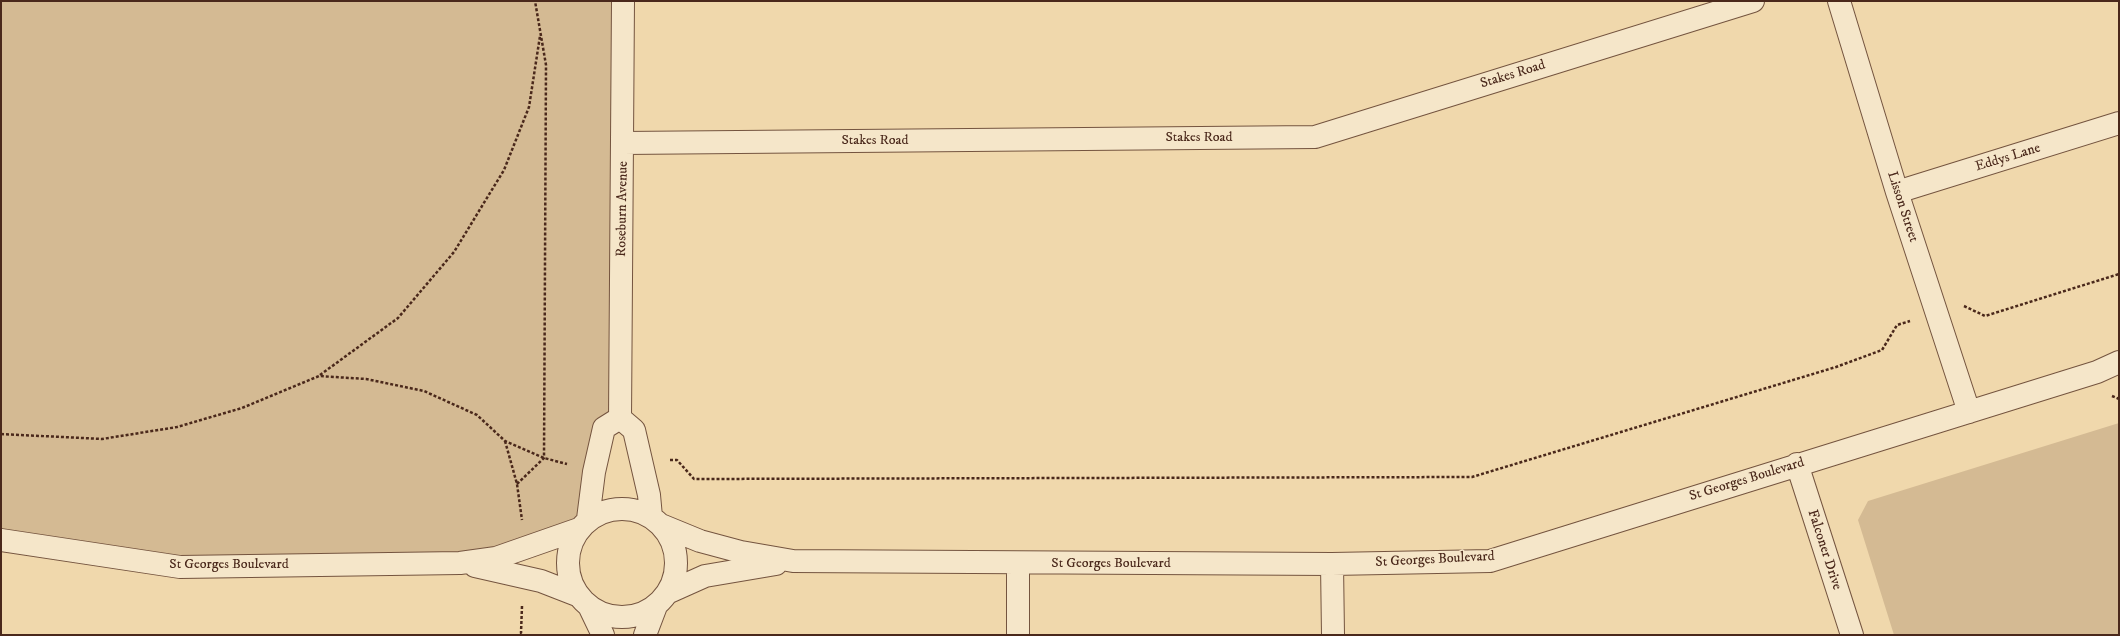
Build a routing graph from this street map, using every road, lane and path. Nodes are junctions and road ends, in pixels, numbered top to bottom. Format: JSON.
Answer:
{"nodes":[{"id":1,"x":535,"y":1,"type":"edge"},
{"id":2,"x":623,"y":1,"type":"edge"},
{"id":3,"x":1753,"y":1,"type":"edge"},
{"id":4,"x":1839,"y":1,"type":"edge"},
{"id":5,"x":540,"y":33,"type":"junction"},
{"id":6,"x":2119,"y":123,"type":"edge"},
{"id":7,"x":623,"y":143,"type":"junction"},
{"id":8,"x":1897,"y":192,"type":"junction"},
{"id":9,"x":2119,"y":274,"type":"edge"},
{"id":10,"x":1936,"y":313,"type":"junction"},
{"id":11,"x":2119,"y":362,"type":"edge"},
{"id":12,"x":2119,"y":368,"type":"edge"},
{"id":13,"x":2097,"y":372,"type":"junction"},
{"id":14,"x":319,"y":376,"type":"junction"},
{"id":15,"x":1969,"y":412,"type":"junction"},
{"id":16,"x":620,"y":418,"type":"junction"},
{"id":17,"x":1,"y":435,"type":"edge"},
{"id":18,"x":544,"y":458,"type":"junction"},
{"id":19,"x":641,"y":464,"type":"junction"},
{"id":20,"x":1797,"y":464,"type":"junction"},
{"id":21,"x":594,"y":472,"type":"junction"},
{"id":22,"x":517,"y":484,"type":"dead end"},
{"id":23,"x":656,"y":521,"type":"junction"},
{"id":24,"x":584,"y":524,"type":"junction"},
{"id":25,"x":1,"y":540,"type":"edge"},
{"id":26,"x":793,"y":561,"type":"junction"},
{"id":27,"x":460,"y":563,"type":"junction"},
{"id":28,"x":1018,"y":563,"type":"junction"},
{"id":29,"x":1332,"y":564,"type":"junction"},
{"id":30,"x":662,"y":599,"type":"junction"},
{"id":31,"x":584,"y":601,"type":"junction"},
{"id":32,"x":603,"y":635,"type":"edge"},
{"id":33,"x":645,"y":635,"type":"edge"},
{"id":34,"x":1018,"y":635,"type":"edge"},
{"id":35,"x":1333,"y":635,"type":"edge"},
{"id":36,"x":1852,"y":635,"type":"edge"}],
"edges":[{"from":1,"to":5,"type":"path"},
{"from":2,"to":7,"type":"street","name":"Roseburn Avenue"},
{"from":3,"to":7,"type":"street","name":"Stakes Road"},
{"from":4,"to":8,"type":"street","name":"Lisson Street"},
{"from":5,"to":14,"type":"path"},
{"from":5,"to":18,"type":"path"},
{"from":6,"to":8,"type":"street","name":"Eddys Lane"},
{"from":7,"to":16,"type":"street","name":"Roseburn Avenue"},
{"from":8,"to":10,"type":"street","name":"Lisson Street"},
{"from":9,"to":10,"type":"path"},
{"from":10,"to":15,"type":"street","name":"Lisson Street"},
{"from":10,"to":19,"type":"path"},
{"from":11,"to":13,"type":"street","name":"St Georges Boulevard"},
{"from":12,"to":13,"type":"street","name":"St Georges Boulevard"},
{"from":13,"to":15,"type":"street","name":"St Georges Boulevard"},
{"from":14,"to":17,"type":"path"},
{"from":14,"to":18,"type":"path"},
{"from":15,"to":20,"type":"street","name":"St Georges Boulevard"},
{"from":16,"to":19,"type":"street"},
{"from":16,"to":21,"type":"street"},
{"from":18,"to":21,"type":"path"},
{"from":18,"to":22,"type":"path"},
{"from":19,"to":23,"type":"street"},
{"from":20,"to":29,"type":"street","name":"St Georges Boulevard"},
{"from":20,"to":36,"type":"street","name":"Falconer Drive"},
{"from":21,"to":24,"type":"street"},
{"from":23,"to":24,"type":"street"},
{"from":23,"to":26,"type":"street","name":"St Georges Boulevard"},
{"from":23,"to":30,"type":"street"},
{"from":24,"to":27,"type":"street","name":"St Georges Boulevard"},
{"from":24,"to":31,"type":"street"},
{"from":25,"to":27,"type":"street","name":"St Georges Boulevard"},
{"from":26,"to":28,"type":"street","name":"St Georges Boulevard"},
{"from":26,"to":30,"type":"street","name":"St Georges Boulevard"},
{"from":27,"to":31,"type":"street","name":"St Georges Boulevard"},
{"from":28,"to":29,"type":"street","name":"St Georges Boulevard"},
{"from":28,"to":34,"type":"street"},
{"from":29,"to":35,"type":"street"},
{"from":30,"to":31,"type":"street"},
{"from":30,"to":33,"type":"street"},
{"from":31,"to":32,"type":"street"}]}
